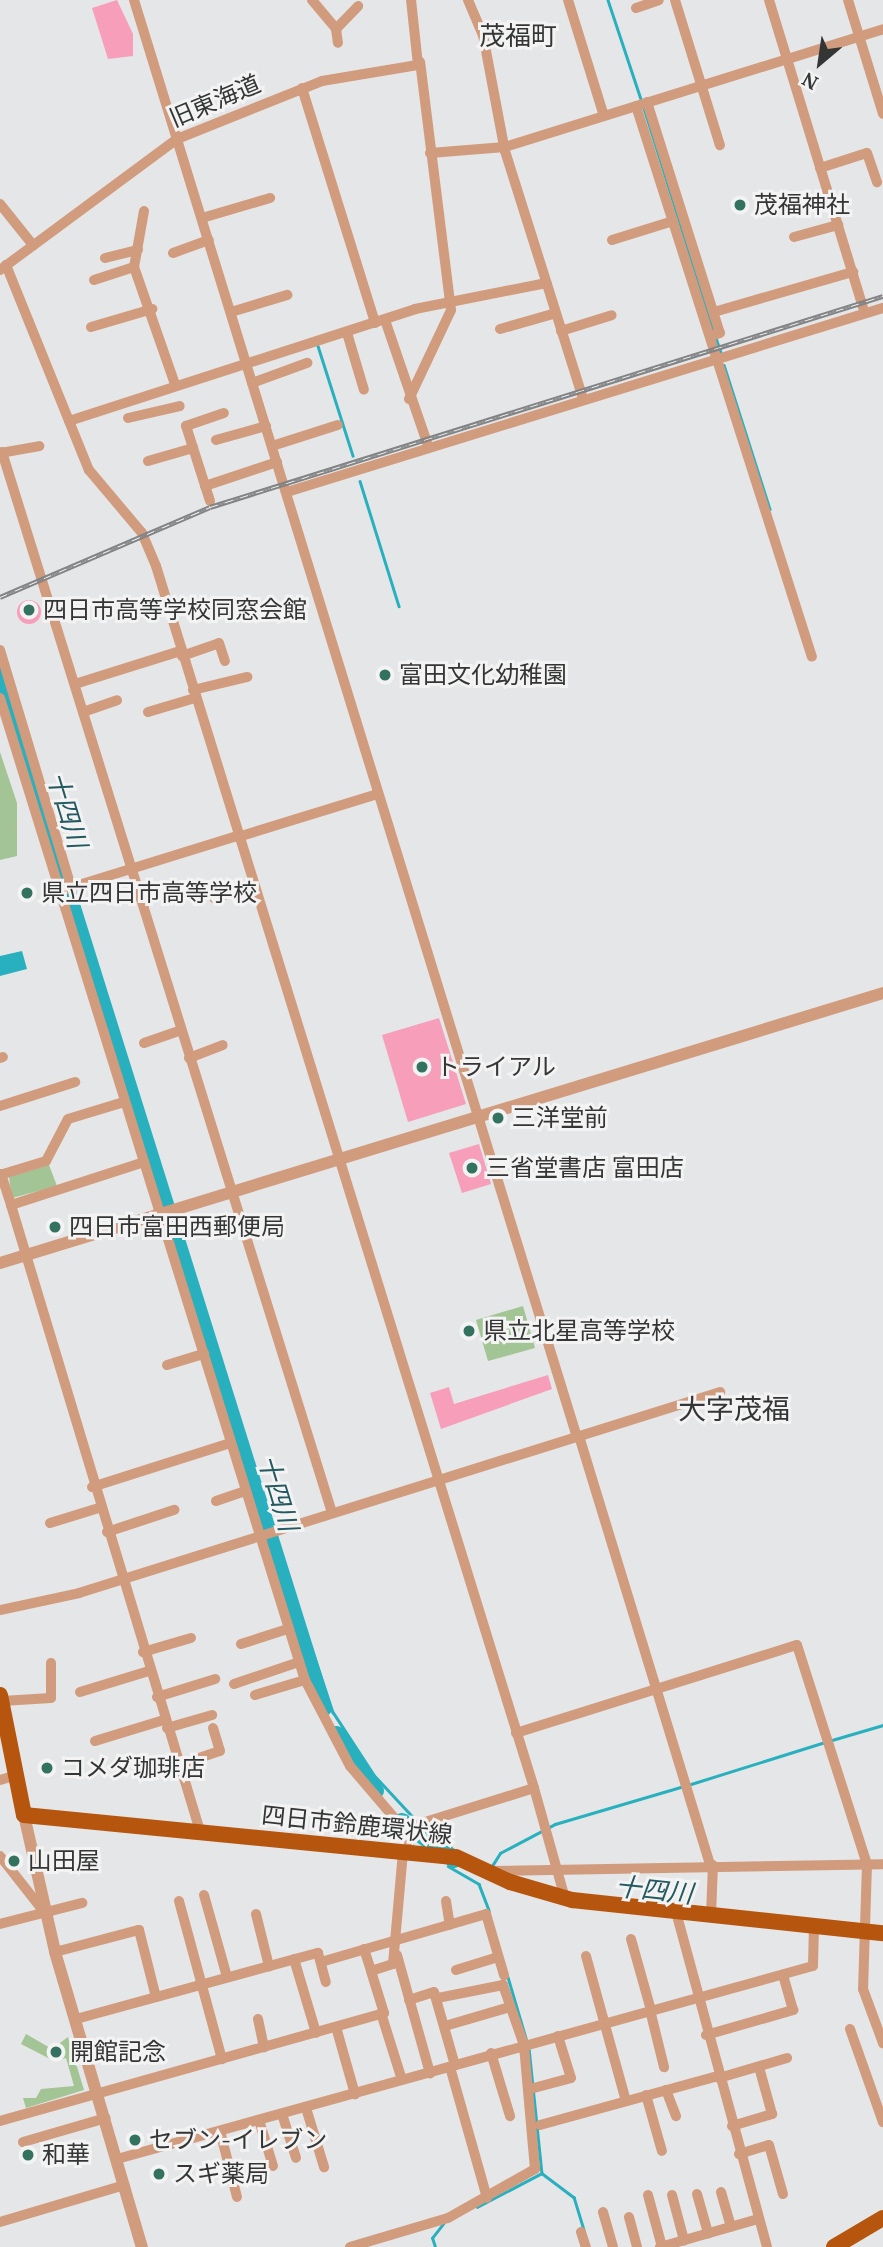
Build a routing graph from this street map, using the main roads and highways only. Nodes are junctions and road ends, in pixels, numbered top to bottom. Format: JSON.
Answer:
{"nodes":[{"id":1,"x":1,"y":1698,"type":"edge"},
{"id":2,"x":883,"y":1933,"type":"edge"},
{"id":3,"x":883,"y":2218,"type":"edge"},
{"id":4,"x":835,"y":2247,"type":"edge"}],
"edges":[{"from":1,"to":2,"type":"main road","name":"四日市鈴鹿環状線"},
{"from":3,"to":4,"type":"main road"}]}
